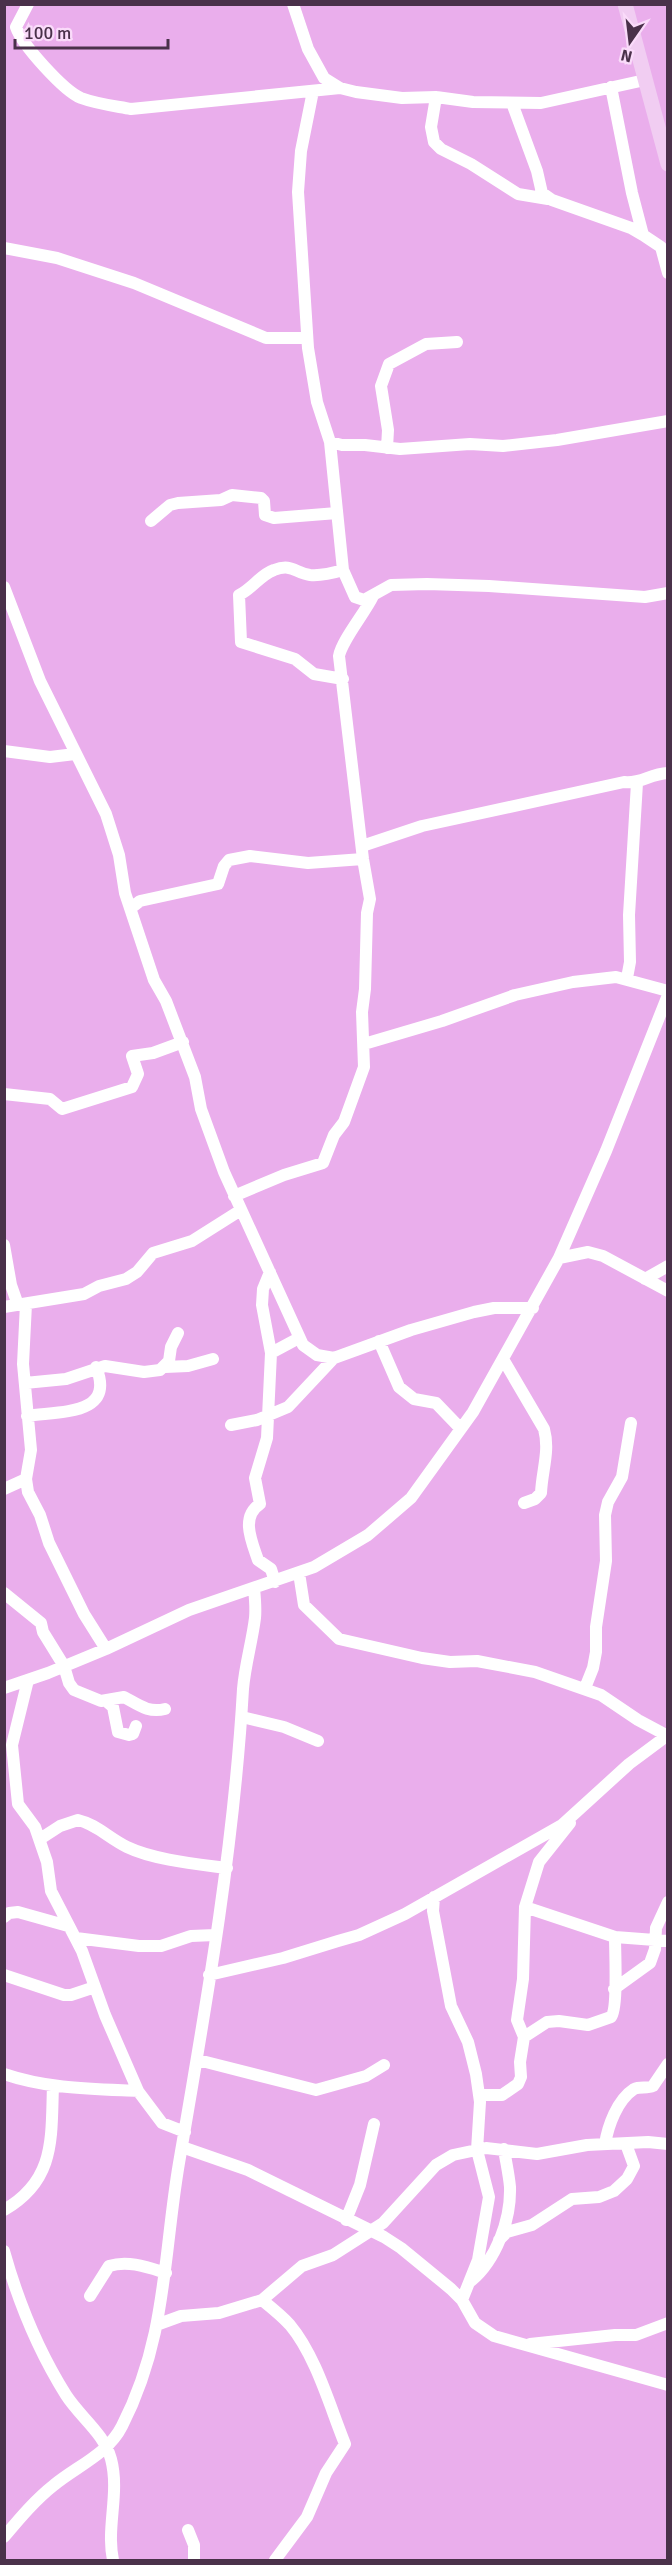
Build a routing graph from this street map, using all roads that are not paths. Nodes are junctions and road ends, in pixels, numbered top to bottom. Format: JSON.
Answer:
{"nodes":[{"id":1,"x":293,"y":4,"type":"edge"},
{"id":2,"x":625,"y":4,"type":"edge"},
{"id":3,"x":27,"y":5,"type":"edge"},
{"id":4,"x":645,"y":80,"type":"junction"},
{"id":5,"x":611,"y":87,"type":"junction"},
{"id":6,"x":340,"y":88,"type":"junction"},
{"id":7,"x":313,"y":91,"type":"junction"},
{"id":8,"x":436,"y":97,"type":"junction"},
{"id":9,"x":512,"y":104,"type":"junction"},
{"id":10,"x":663,"y":129,"type":"edge"},
{"id":11,"x":668,"y":164,"type":"edge"},
{"id":12,"x":552,"y":200,"type":"junction"},
{"id":13,"x":643,"y":235,"type":"junction"},
{"id":14,"x":4,"y":248,"type":"edge"},
{"id":15,"x":668,"y":273,"type":"edge"},
{"id":16,"x":307,"y":338,"type":"junction"},
{"id":17,"x":457,"y":342,"type":"dead end"},
{"id":18,"x":668,"y":420,"type":"edge"},
{"id":19,"x":330,"y":442,"type":"junction"},
{"id":20,"x":387,"y":448,"type":"junction"},
{"id":21,"x":337,"y":513,"type":"junction"},
{"id":22,"x":151,"y":521,"type":"dead end"},
{"id":23,"x":344,"y":570,"type":"junction"},
{"id":24,"x":4,"y":587,"type":"edge"},
{"id":25,"x":668,"y":593,"type":"edge"},
{"id":26,"x":373,"y":596,"type":"junction"},
{"id":27,"x":343,"y":679,"type":"junction"},
{"id":28,"x":4,"y":751,"type":"edge"},
{"id":29,"x":75,"y":754,"type":"junction"},
{"id":30,"x":668,"y":773,"type":"edge"},
{"id":31,"x":637,"y":783,"type":"junction"},
{"id":32,"x":363,"y":852,"type":"junction"},
{"id":33,"x":131,"y":908,"type":"junction"},
{"id":34,"x":627,"y":978,"type":"junction"},
{"id":35,"x":668,"y":993,"type":"edge"},
{"id":36,"x":183,"y":1042,"type":"junction"},
{"id":37,"x":364,"y":1044,"type":"junction"},
{"id":38,"x":4,"y":1094,"type":"edge"},
{"id":39,"x":234,"y":1196,"type":"junction"},
{"id":40,"x":241,"y":1210,"type":"junction"},
{"id":41,"x":4,"y":1245,"type":"edge"},
{"id":42,"x":559,"y":1258,"type":"junction"},
{"id":43,"x":668,"y":1266,"type":"edge"},
{"id":44,"x":270,"y":1272,"type":"junction"},
{"id":45,"x":645,"y":1279,"type":"junction"},
{"id":46,"x":668,"y":1291,"type":"edge"},
{"id":47,"x":22,"y":1304,"type":"junction"},
{"id":48,"x":4,"y":1307,"type":"edge"},
{"id":49,"x":532,"y":1308,"type":"junction"},
{"id":50,"x":178,"y":1333,"type":"dead end"},
{"id":51,"x":299,"y":1338,"type":"junction"},
{"id":52,"x":379,"y":1341,"type":"junction"},
{"id":53,"x":271,"y":1353,"type":"junction"},
{"id":54,"x":334,"y":1358,"type":"junction"},
{"id":55,"x":213,"y":1359,"type":"dead end"},
{"id":56,"x":503,"y":1359,"type":"junction"},
{"id":57,"x":96,"y":1367,"type":"junction"},
{"id":58,"x":165,"y":1367,"type":"junction"},
{"id":59,"x":25,"y":1383,"type":"junction"},
{"id":60,"x":268,"y":1415,"type":"junction"},
{"id":61,"x":27,"y":1416,"type":"junction"},
{"id":62,"x":631,"y":1423,"type":"dead end"},
{"id":63,"x":231,"y":1425,"type":"dead end"},
{"id":64,"x":461,"y":1429,"type":"junction"},
{"id":65,"x":26,"y":1479,"type":"junction"},
{"id":66,"x":4,"y":1489,"type":"edge"},
{"id":67,"x":524,"y":1503,"type":"dead end"},
{"id":68,"x":299,"y":1573,"type":"junction"},
{"id":69,"x":275,"y":1582,"type":"junction"},
{"id":70,"x":254,"y":1588,"type":"junction"},
{"id":71,"x":4,"y":1593,"type":"edge"},
{"id":72,"x":106,"y":1649,"type":"junction"},
{"id":73,"x":64,"y":1666,"type":"junction"},
{"id":74,"x":28,"y":1680,"type":"junction"},
{"id":75,"x":4,"y":1688,"type":"edge"},
{"id":76,"x":585,"y":1688,"type":"junction"},
{"id":77,"x":106,"y":1701,"type":"junction"},
{"id":78,"x":165,"y":1708,"type":"dead end"},
{"id":79,"x":242,"y":1717,"type":"junction"},
{"id":80,"x":136,"y":1726,"type":"dead end"},
{"id":81,"x":667,"y":1736,"type":"edge"},
{"id":82,"x":318,"y":1742,"type":"dead end"},
{"id":83,"x":580,"y":1810,"type":"junction"},
{"id":84,"x":39,"y":1839,"type":"junction"},
{"id":85,"x":227,"y":1868,"type":"junction"},
{"id":86,"x":434,"y":1898,"type":"junction"},
{"id":87,"x":668,"y":1902,"type":"edge"},
{"id":88,"x":525,"y":1907,"type":"junction"},
{"id":89,"x":4,"y":1917,"type":"edge"},
{"id":90,"x":68,"y":1926,"type":"junction"},
{"id":91,"x":215,"y":1935,"type":"junction"},
{"id":92,"x":615,"y":1937,"type":"junction"},
{"id":93,"x":76,"y":1938,"type":"junction"},
{"id":94,"x":661,"y":1940,"type":"edge"},
{"id":95,"x":4,"y":1975,"type":"edge"},
{"id":96,"x":209,"y":1975,"type":"junction"},
{"id":97,"x":95,"y":1987,"type":"junction"},
{"id":98,"x":614,"y":1989,"type":"junction"},
{"id":99,"x":524,"y":2037,"type":"junction"},
{"id":100,"x":198,"y":2060,"type":"junction"},
{"id":101,"x":668,"y":2064,"type":"edge"},
{"id":102,"x":384,"y":2065,"type":"dead end"},
{"id":103,"x":4,"y":2074,"type":"edge"},
{"id":104,"x":53,"y":2086,"type":"junction"},
{"id":105,"x":138,"y":2091,"type":"junction"},
{"id":106,"x":480,"y":2095,"type":"junction"},
{"id":107,"x":374,"y":2124,"type":"dead end"},
{"id":108,"x":185,"y":2132,"type":"junction"},
{"id":109,"x":605,"y":2144,"type":"junction"},
{"id":110,"x":626,"y":2144,"type":"junction"},
{"id":111,"x":668,"y":2144,"type":"edge"},
{"id":112,"x":182,"y":2147,"type":"junction"},
{"id":113,"x":504,"y":2149,"type":"junction"},
{"id":114,"x":477,"y":2150,"type":"junction"},
{"id":115,"x":4,"y":2210,"type":"edge"},
{"id":116,"x":346,"y":2220,"type":"junction"},
{"id":117,"x":369,"y":2232,"type":"junction"},
{"id":118,"x":498,"y":2240,"type":"junction"},
{"id":119,"x":4,"y":2251,"type":"edge"},
{"id":120,"x":166,"y":2273,"type":"junction"},
{"id":121,"x":470,"y":2282,"type":"junction"},
{"id":122,"x":90,"y":2296,"type":"dead end"},
{"id":123,"x":262,"y":2300,"type":"junction"},
{"id":124,"x":462,"y":2300,"type":"junction"},
{"id":125,"x":668,"y":2323,"type":"edge"},
{"id":126,"x":159,"y":2324,"type":"junction"},
{"id":127,"x":525,"y":2345,"type":"junction"},
{"id":128,"x":668,"y":2385,"type":"edge"},
{"id":129,"x":107,"y":2448,"type":"junction"},
{"id":130,"x":188,"y":2530,"type":"dead end"},
{"id":131,"x":4,"y":2537,"type":"edge"},
{"id":132,"x":108,"y":2558,"type":"edge"},
{"id":133,"x":194,"y":2560,"type":"edge"},
{"id":134,"x":275,"y":2560,"type":"edge"}],
"edges":[{"from":1,"to":6,"type":"street"},
{"from":2,"to":4,"type":"main road"},
{"from":3,"to":7,"type":"street"},
{"from":4,"to":5,"type":"street"},
{"from":4,"to":10,"type":"main road"},
{"from":5,"to":9,"type":"street"},
{"from":5,"to":13,"type":"street"},
{"from":6,"to":7,"type":"street"},
{"from":6,"to":8,"type":"street"},
{"from":7,"to":16,"type":"street"},
{"from":8,"to":9,"type":"street"},
{"from":8,"to":12,"type":"street"},
{"from":9,"to":12,"type":"street"},
{"from":10,"to":11,"type":"main road"},
{"from":12,"to":13,"type":"street"},
{"from":13,"to":15,"type":"street"},
{"from":14,"to":16,"type":"street"},
{"from":16,"to":19,"type":"street"},
{"from":17,"to":20,"type":"street"},
{"from":18,"to":20,"type":"street"},
{"from":19,"to":20,"type":"street"},
{"from":19,"to":21,"type":"street"},
{"from":21,"to":22,"type":"street"},
{"from":21,"to":23,"type":"street"},
{"from":23,"to":26,"type":"street"},
{"from":23,"to":27,"type":"street"},
{"from":24,"to":29,"type":"street"},
{"from":25,"to":26,"type":"street"},
{"from":26,"to":27,"type":"street"},
{"from":27,"to":32,"type":"street"},
{"from":28,"to":29,"type":"street"},
{"from":29,"to":33,"type":"street"},
{"from":30,"to":31,"type":"street"},
{"from":31,"to":32,"type":"street"},
{"from":31,"to":34,"type":"street"},
{"from":32,"to":33,"type":"street"},
{"from":32,"to":37,"type":"street"},
{"from":33,"to":36,"type":"street"},
{"from":34,"to":35,"type":"street"},
{"from":34,"to":37,"type":"street"},
{"from":35,"to":42,"type":"street"},
{"from":36,"to":38,"type":"street"},
{"from":36,"to":39,"type":"street"},
{"from":37,"to":39,"type":"street"},
{"from":39,"to":40,"type":"street"},
{"from":40,"to":44,"type":"street"},
{"from":40,"to":47,"type":"street"},
{"from":41,"to":47,"type":"street"},
{"from":42,"to":45,"type":"street"},
{"from":42,"to":49,"type":"street"},
{"from":43,"to":45,"type":"street"},
{"from":44,"to":51,"type":"street"},
{"from":44,"to":53,"type":"street"},
{"from":45,"to":46,"type":"street"},
{"from":47,"to":48,"type":"street"},
{"from":47,"to":59,"type":"street"},
{"from":49,"to":52,"type":"street"},
{"from":49,"to":56,"type":"street"},
{"from":50,"to":58,"type":"street"},
{"from":51,"to":53,"type":"street"},
{"from":51,"to":54,"type":"street"},
{"from":52,"to":54,"type":"street"},
{"from":52,"to":64,"type":"street"},
{"from":53,"to":60,"type":"street"},
{"from":54,"to":60,"type":"street"},
{"from":55,"to":58,"type":"street"},
{"from":56,"to":64,"type":"street"},
{"from":56,"to":67,"type":"street"},
{"from":57,"to":58,"type":"street"},
{"from":57,"to":59,"type":"street"},
{"from":57,"to":61,"type":"street"},
{"from":59,"to":61,"type":"street"},
{"from":60,"to":63,"type":"street"},
{"from":60,"to":69,"type":"street"},
{"from":61,"to":65,"type":"street"},
{"from":62,"to":76,"type":"street"},
{"from":64,"to":68,"type":"street"},
{"from":65,"to":66,"type":"street"},
{"from":65,"to":72,"type":"street"},
{"from":68,"to":69,"type":"street"},
{"from":68,"to":76,"type":"street"},
{"from":69,"to":70,"type":"street"},
{"from":70,"to":72,"type":"street"},
{"from":70,"to":79,"type":"street"},
{"from":71,"to":73,"type":"street"},
{"from":72,"to":73,"type":"street"},
{"from":73,"to":74,"type":"street"},
{"from":73,"to":77,"type":"street"},
{"from":74,"to":75,"type":"street"},
{"from":74,"to":84,"type":"street"},
{"from":76,"to":81,"type":"street"},
{"from":77,"to":78,"type":"street"},
{"from":77,"to":80,"type":"street"},
{"from":79,"to":82,"type":"street"},
{"from":79,"to":85,"type":"street"},
{"from":81,"to":83,"type":"street"},
{"from":83,"to":86,"type":"street"},
{"from":83,"to":88,"type":"street"},
{"from":84,"to":85,"type":"street"},
{"from":84,"to":90,"type":"street"},
{"from":85,"to":91,"type":"street"},
{"from":86,"to":96,"type":"street"},
{"from":86,"to":106,"type":"street"},
{"from":87,"to":94,"type":"street"},
{"from":88,"to":92,"type":"street"},
{"from":88,"to":99,"type":"street"},
{"from":89,"to":90,"type":"street"},
{"from":90,"to":93,"type":"street"},
{"from":91,"to":93,"type":"street"},
{"from":91,"to":96,"type":"street"},
{"from":92,"to":94,"type":"street"},
{"from":92,"to":98,"type":"street"},
{"from":93,"to":97,"type":"street"},
{"from":94,"to":98,"type":"street"},
{"from":95,"to":97,"type":"street"},
{"from":96,"to":100,"type":"street"},
{"from":97,"to":105,"type":"street"},
{"from":98,"to":99,"type":"street"},
{"from":99,"to":106,"type":"street"},
{"from":100,"to":102,"type":"street"},
{"from":100,"to":108,"type":"street"},
{"from":101,"to":109,"type":"street"},
{"from":103,"to":104,"type":"street"},
{"from":104,"to":105,"type":"street"},
{"from":104,"to":115,"type":"street"},
{"from":105,"to":108,"type":"street"},
{"from":106,"to":114,"type":"street"},
{"from":107,"to":116,"type":"street"},
{"from":108,"to":112,"type":"street"},
{"from":109,"to":110,"type":"street"},
{"from":109,"to":113,"type":"street"},
{"from":110,"to":111,"type":"street"},
{"from":110,"to":118,"type":"street"},
{"from":112,"to":116,"type":"street"},
{"from":112,"to":120,"type":"street"},
{"from":113,"to":114,"type":"street"},
{"from":113,"to":118,"type":"street"},
{"from":114,"to":117,"type":"street"},
{"from":114,"to":121,"type":"street"},
{"from":116,"to":117,"type":"street"},
{"from":117,"to":123,"type":"street"},
{"from":117,"to":124,"type":"street"},
{"from":118,"to":121,"type":"street"},
{"from":119,"to":129,"type":"street"},
{"from":120,"to":122,"type":"street"},
{"from":120,"to":126,"type":"street"},
{"from":121,"to":124,"type":"street"},
{"from":123,"to":126,"type":"street"},
{"from":123,"to":134,"type":"street"},
{"from":124,"to":127,"type":"street"},
{"from":125,"to":127,"type":"street"},
{"from":126,"to":129,"type":"street"},
{"from":127,"to":128,"type":"street"},
{"from":129,"to":131,"type":"street"},
{"from":129,"to":132,"type":"street"},
{"from":130,"to":133,"type":"street"}]}
